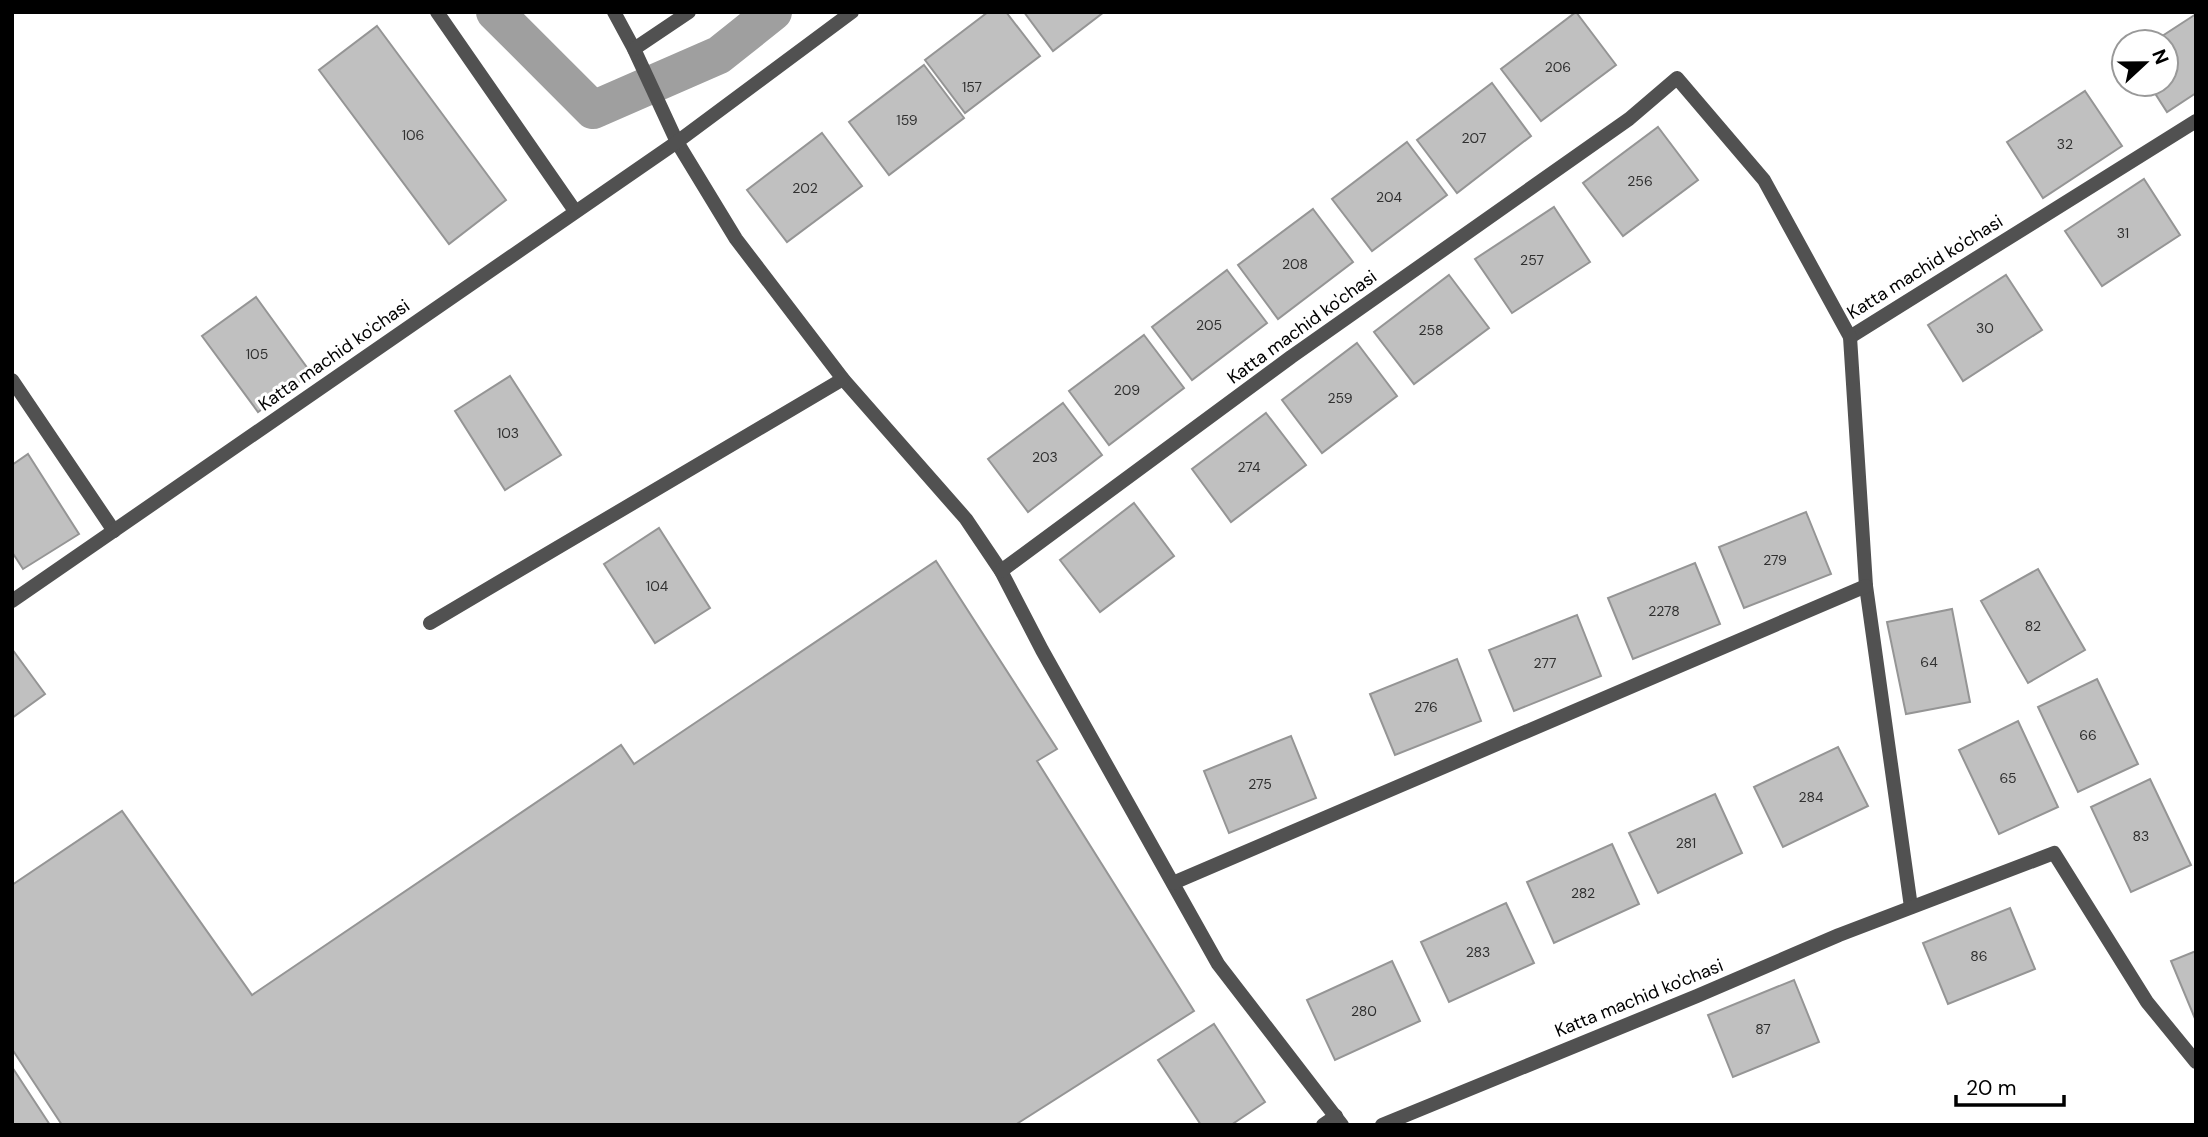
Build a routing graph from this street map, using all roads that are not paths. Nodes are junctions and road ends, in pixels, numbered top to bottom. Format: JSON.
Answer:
{"nodes":[{"id":1,"x":437,"y":12,"type":"edge"},
{"id":2,"x":614,"y":12,"type":"edge"},
{"id":3,"x":689,"y":12,"type":"edge"},
{"id":4,"x":852,"y":12,"type":"edge"},
{"id":5,"x":634,"y":49,"type":"junction"},
{"id":6,"x":2196,"y":121,"type":"edge"},
{"id":7,"x":677,"y":142,"type":"junction"},
{"id":8,"x":575,"y":211,"type":"junction"},
{"id":9,"x":1850,"y":337,"type":"junction"},
{"id":10,"x":12,"y":380,"type":"edge"},
{"id":11,"x":843,"y":380,"type":"junction"},
{"id":12,"x":114,"y":531,"type":"junction"},
{"id":13,"x":1001,"y":571,"type":"junction"},
{"id":14,"x":1866,"y":586,"type":"junction"},
{"id":15,"x":12,"y":601,"type":"edge"},
{"id":16,"x":430,"y":624,"type":"dead end"},
{"id":17,"x":1173,"y":883,"type":"junction"},
{"id":18,"x":1911,"y":907,"type":"junction"},
{"id":19,"x":2196,"y":1062,"type":"edge"},
{"id":20,"x":1339,"y":1121,"type":"edge"},
{"id":21,"x":1323,"y":1125,"type":"edge"},
{"id":22,"x":1382,"y":1125,"type":"edge"}],
"edges":[{"from":1,"to":8,"type":"street"},
{"from":2,"to":5,"type":"street"},
{"from":3,"to":5,"type":"street"},
{"from":4,"to":7,"type":"street","name":"Katta machid ko'chasi"},
{"from":5,"to":7,"type":"street"},
{"from":6,"to":9,"type":"street","name":"Katta machid ko'chasi"},
{"from":7,"to":8,"type":"street","name":"Katta machid ko'chasi"},
{"from":7,"to":11,"type":"street"},
{"from":8,"to":12,"type":"street","name":"Katta machid ko'chasi"},
{"from":9,"to":13,"type":"street","name":"Katta machid ko'chasi"},
{"from":9,"to":14,"type":"street","name":"Katta machid ko'chasi"},
{"from":10,"to":12,"type":"street"},
{"from":11,"to":13,"type":"street"},
{"from":11,"to":16,"type":"street"},
{"from":12,"to":15,"type":"street","name":"Katta machid ko'chasi"},
{"from":13,"to":17,"type":"street"},
{"from":14,"to":17,"type":"street"},
{"from":14,"to":18,"type":"street","name":"Katta machid ko'chasi"},
{"from":17,"to":20,"type":"street"},
{"from":18,"to":19,"type":"street","name":"Katta machid ko'chasi"},
{"from":18,"to":22,"type":"street","name":"Katta machid ko'chasi"},
{"from":20,"to":21,"type":"street"}]}
